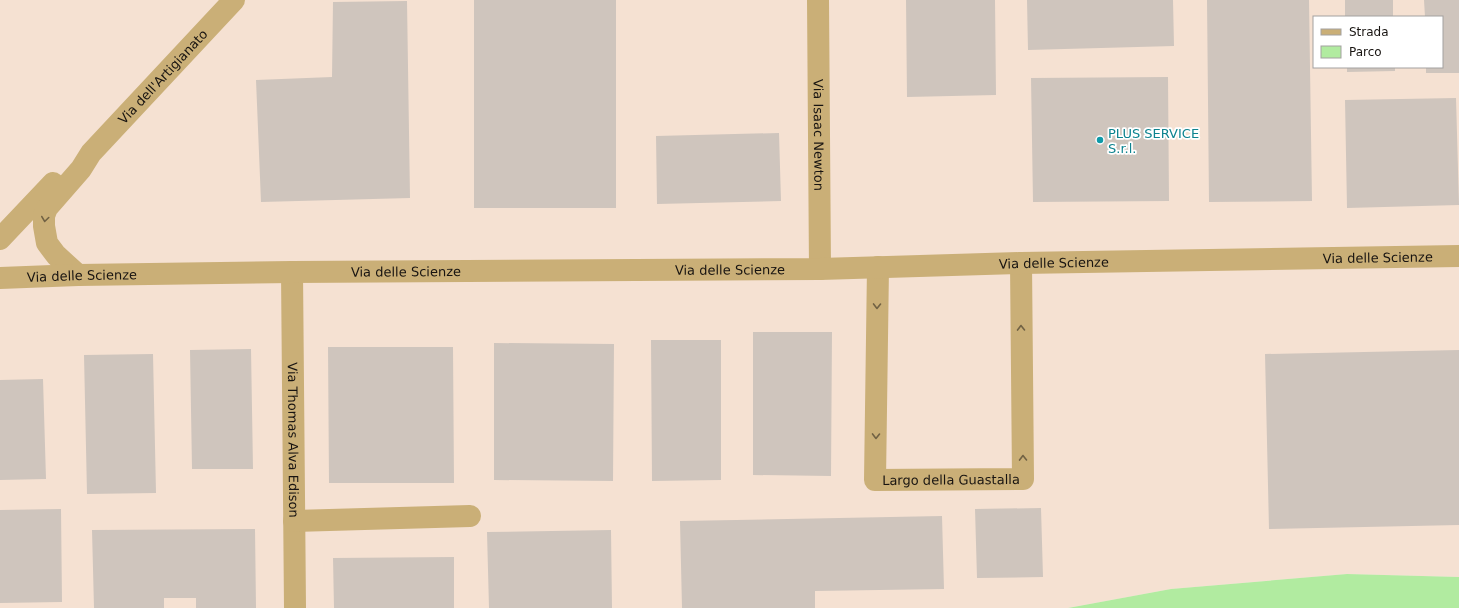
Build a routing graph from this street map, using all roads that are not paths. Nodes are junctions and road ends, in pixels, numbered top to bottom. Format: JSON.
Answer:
{"nodes":[{"id":1,"x":234,"y":0,"type":"edge"},
{"id":2,"x":818,"y":0,"type":"edge"},
{"id":3,"x":91,"y":153,"type":"junction"},
{"id":4,"x":0,"y":239,"type":"edge"},
{"id":5,"x":1459,"y":256,"type":"edge"},
{"id":6,"x":1021,"y":263,"type":"junction"},
{"id":7,"x":878,"y":267,"type":"junction"},
{"id":8,"x":820,"y":269,"type":"junction"},
{"id":9,"x":292,"y":272,"type":"junction"},
{"id":10,"x":78,"y":275,"type":"junction"},
{"id":11,"x":0,"y":278,"type":"edge"},
{"id":12,"x":470,"y":516,"type":"dead end"},
{"id":13,"x":294,"y":521,"type":"junction"},
{"id":14,"x":295,"y":608,"type":"edge"}],
"edges":[{"from":1,"to":3,"type":"street","name":"Via dell'Artigianato"},
{"from":2,"to":8,"type":"street","name":"Via Isaac Newton"},
{"from":3,"to":4,"type":"street","name":"Via dell'Artigianato"},
{"from":3,"to":10,"type":"street","name":"Via dell'Artigianato","one_way":true},
{"from":5,"to":6,"type":"street","name":"Via delle Scienze"},
{"from":6,"to":7,"type":"street","name":"Via delle Scienze"},
{"from":7,"to":6,"type":"street","name":"Largo della Guastalla","one_way":true},
{"from":7,"to":8,"type":"street","name":"Via delle Scienze"},
{"from":8,"to":9,"type":"street","name":"Via delle Scienze"},
{"from":9,"to":10,"type":"street","name":"Via delle Scienze"},
{"from":9,"to":13,"type":"street","name":"Via Thomas Alva Edison"},
{"from":10,"to":11,"type":"street","name":"Via delle Scienze"},
{"from":12,"to":13,"type":"street"},
{"from":13,"to":14,"type":"street","name":"Via Thomas Alva Edison"}]}
